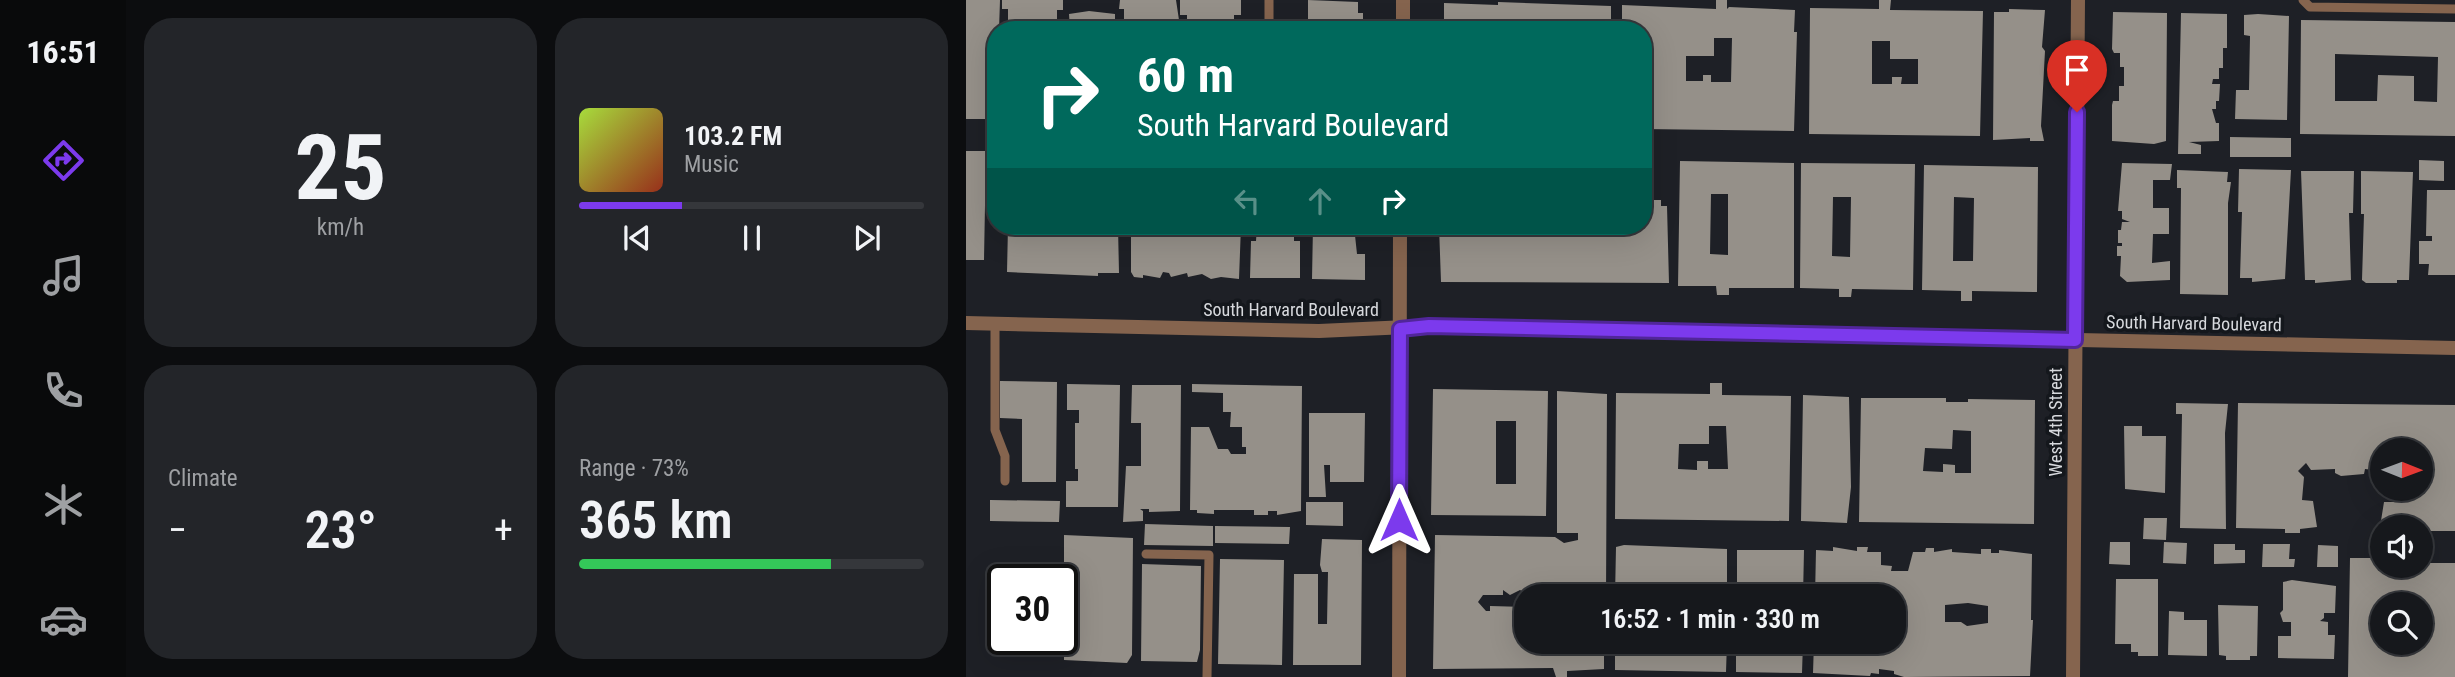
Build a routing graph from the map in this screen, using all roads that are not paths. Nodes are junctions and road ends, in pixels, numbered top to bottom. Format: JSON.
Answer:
{"nodes":[{"id":1,"x":1269,"y":0,"type":"edge"},
{"id":2,"x":1403,"y":0,"type":"edge"},
{"id":3,"x":2078,"y":0,"type":"edge"},
{"id":4,"x":2303,"y":0,"type":"edge"},
{"id":5,"x":2336,"y":4,"type":"edge"},
{"id":6,"x":2389,"y":4,"type":"edge"},
{"id":7,"x":2428,"y":5,"type":"edge"},
{"id":8,"x":2455,"y":9,"type":"edge"},
{"id":9,"x":1269,"y":21,"type":"edge"},
{"id":10,"x":1403,"y":21,"type":"edge"},
{"id":11,"x":1400,"y":235,"type":"edge"},
{"id":12,"x":966,"y":323,"type":"edge"},
{"id":13,"x":995,"y":324,"type":"junction"},
{"id":14,"x":1400,"y":329,"type":"junction"},
{"id":15,"x":2075,"y":340,"type":"junction"},
{"id":16,"x":2455,"y":348,"type":"edge"},
{"id":17,"x":1005,"y":481,"type":"dead end"},
{"id":18,"x":1146,"y":554,"type":"dead end"},
{"id":19,"x":1207,"y":677,"type":"edge"},
{"id":20,"x":1399,"y":677,"type":"edge"},
{"id":21,"x":2073,"y":677,"type":"edge"}],
"edges":[{"from":1,"to":9,"type":"lane"},
{"from":2,"to":10,"type":"street"},
{"from":3,"to":15,"type":"street","name":"West 4th Street"},
{"from":4,"to":5,"type":"lane"},
{"from":5,"to":6,"type":"lane"},
{"from":6,"to":7,"type":"lane"},
{"from":7,"to":8,"type":"lane"},
{"from":11,"to":14,"type":"street"},
{"from":12,"to":13,"type":"street","name":"South Harvard Boulevard"},
{"from":13,"to":14,"type":"street","name":"South Harvard Boulevard"},
{"from":13,"to":17,"type":"lane"},
{"from":14,"to":15,"type":"street","name":"South Harvard Boulevard"},
{"from":14,"to":20,"type":"street"},
{"from":15,"to":16,"type":"street","name":"South Harvard Boulevard"},
{"from":15,"to":21,"type":"street","name":"West 4th Street"},
{"from":18,"to":19,"type":"lane"}]}
